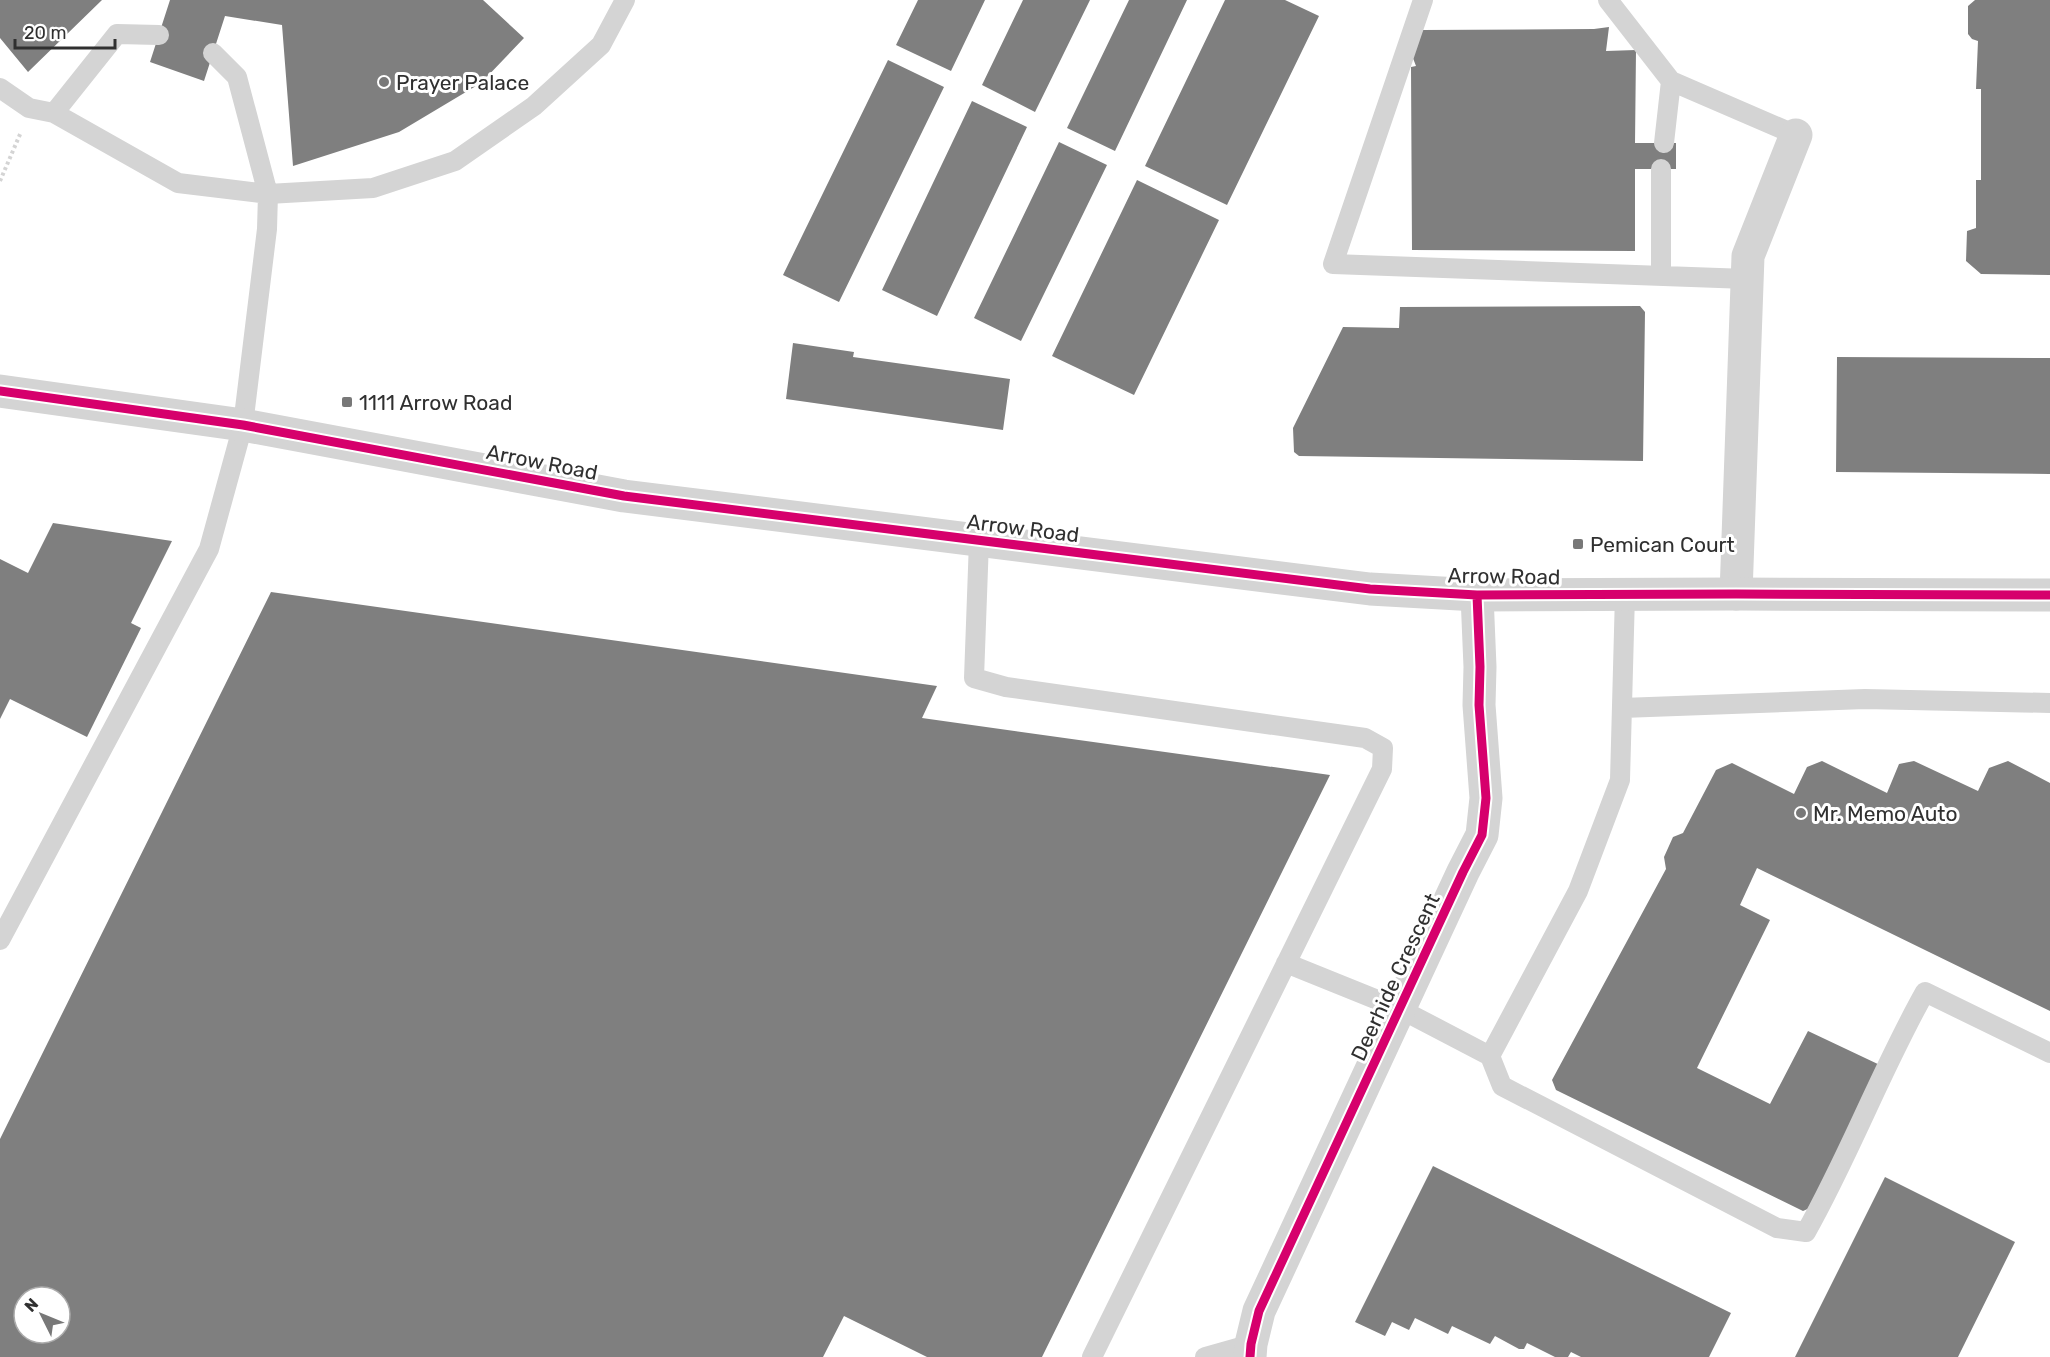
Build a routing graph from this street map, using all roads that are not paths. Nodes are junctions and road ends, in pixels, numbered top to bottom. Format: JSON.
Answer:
{"nodes":[{"id":1,"x":625,"y":0,"type":"edge"},
{"id":2,"x":1423,"y":0,"type":"edge"},
{"id":3,"x":1608,"y":0,"type":"edge"},
{"id":4,"x":159,"y":35,"type":"dead end"},
{"id":5,"x":213,"y":53,"type":"dead end"},
{"id":6,"x":1671,"y":81,"type":"junction"},
{"id":7,"x":0,"y":88,"type":"edge"},
{"id":8,"x":54,"y":113,"type":"junction"},
{"id":9,"x":1796,"y":135,"type":"joint"},
{"id":10,"x":1664,"y":143,"type":"dead end"},
{"id":11,"x":1661,"y":169,"type":"dead end"},
{"id":12,"x":267,"y":194,"type":"junction"},
{"id":13,"x":1660,"y":276,"type":"junction"},
{"id":14,"x":1747,"y":279,"type":"junction"},
{"id":15,"x":0,"y":391,"type":"edge"},
{"id":16,"x":243,"y":425,"type":"junction"},
{"id":17,"x":979,"y":541,"type":"junction"},
{"id":18,"x":1625,"y":594,"type":"junction"},
{"id":19,"x":1736,"y":594,"type":"junction"},
{"id":20,"x":1477,"y":595,"type":"junction"},
{"id":21,"x":2050,"y":596,"type":"edge"},
{"id":22,"x":2050,"y":704,"type":"edge"},
{"id":23,"x":1622,"y":708,"type":"junction"},
{"id":24,"x":0,"y":940,"type":"edge"},
{"id":25,"x":1286,"y":963,"type":"junction"},
{"id":26,"x":1400,"y":1009,"type":"junction"},
{"id":27,"x":2050,"y":1053,"type":"edge"},
{"id":28,"x":1490,"y":1056,"type":"junction"},
{"id":29,"x":1250,"y":1350,"type":"edge"},
{"id":30,"x":1092,"y":1357,"type":"edge"},
{"id":31,"x":1205,"y":1357,"type":"edge"}],
"edges":[{"from":1,"to":12,"type":"lane"},
{"from":2,"to":13,"type":"lane"},
{"from":3,"to":6,"type":"lane"},
{"from":4,"to":8,"type":"lane"},
{"from":5,"to":12,"type":"lane"},
{"from":6,"to":9,"type":"lane"},
{"from":6,"to":10,"type":"lane"},
{"from":7,"to":8,"type":"lane"},
{"from":8,"to":12,"type":"lane"},
{"from":9,"to":14,"type":"street"},
{"from":11,"to":13,"type":"lane"},
{"from":12,"to":16,"type":"lane"},
{"from":13,"to":14,"type":"lane"},
{"from":14,"to":19,"type":"street"},
{"from":15,"to":16,"type":"street","name":"Arrow Road"},
{"from":16,"to":17,"type":"street","name":"Arrow Road"},
{"from":16,"to":24,"type":"lane"},
{"from":17,"to":20,"type":"street","name":"Arrow Road"},
{"from":17,"to":25,"type":"lane"},
{"from":18,"to":19,"type":"street","name":"Arrow Road"},
{"from":18,"to":20,"type":"street","name":"Arrow Road"},
{"from":18,"to":23,"type":"lane"},
{"from":19,"to":21,"type":"street","name":"Arrow Road"},
{"from":20,"to":26,"type":"street","name":"Deerhide Crescent"},
{"from":22,"to":23,"type":"lane"},
{"from":23,"to":28,"type":"lane"},
{"from":25,"to":26,"type":"lane"},
{"from":25,"to":30,"type":"lane"},
{"from":26,"to":28,"type":"lane"},
{"from":26,"to":29,"type":"street","name":"Deerhide Crescent"},
{"from":27,"to":28,"type":"lane"},
{"from":29,"to":31,"type":"lane"}]}
